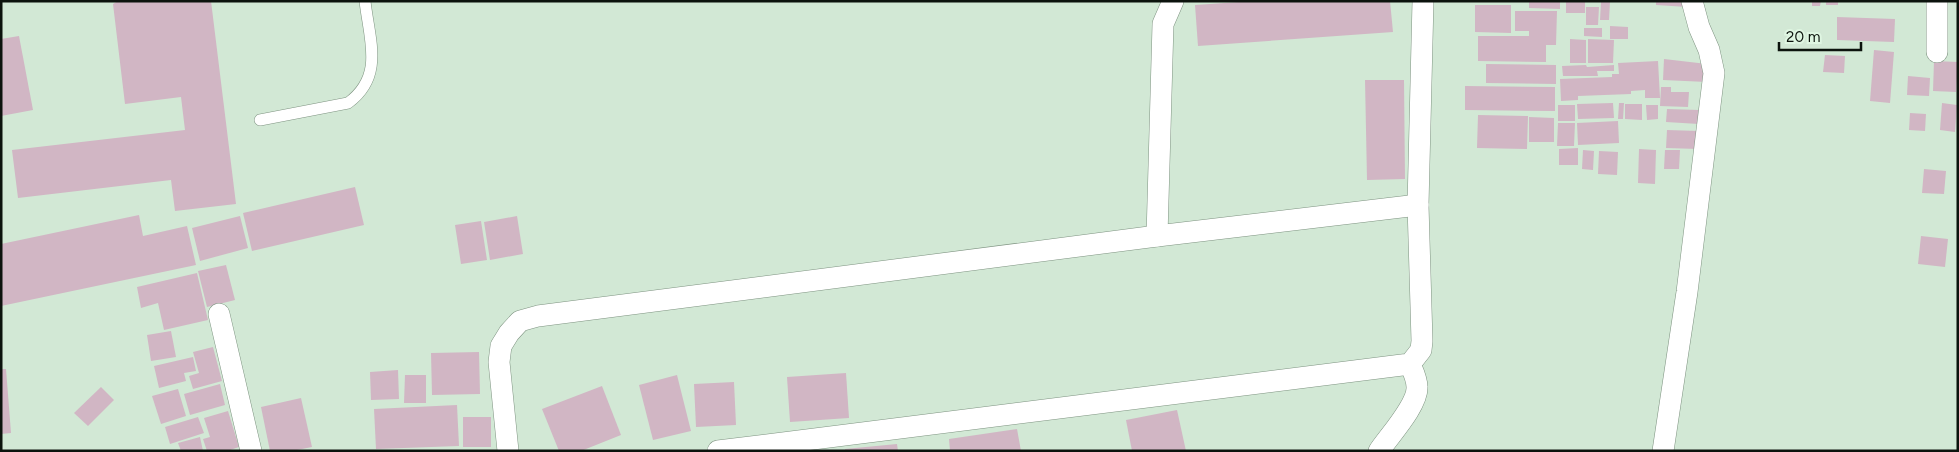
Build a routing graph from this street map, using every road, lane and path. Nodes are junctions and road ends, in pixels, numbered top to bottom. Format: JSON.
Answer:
{"nodes":[{"id":1,"x":365,"y":1,"type":"edge"},
{"id":2,"x":1173,"y":1,"type":"edge"},
{"id":3,"x":1423,"y":1,"type":"edge"},
{"id":4,"x":1692,"y":1,"type":"edge"},
{"id":5,"x":1937,"y":1,"type":"edge"},
{"id":6,"x":1937,"y":52,"type":"dead end"},
{"id":7,"x":260,"y":120,"type":"dead end"},
{"id":8,"x":1418,"y":205,"type":"junction"},
{"id":9,"x":1156,"y":236,"type":"junction"},
{"id":10,"x":219,"y":314,"type":"dead end"},
{"id":11,"x":1410,"y":364,"type":"junction"},
{"id":12,"x":251,"y":451,"type":"edge"},
{"id":13,"x":508,"y":451,"type":"edge"},
{"id":14,"x":718,"y":451,"type":"edge"},
{"id":15,"x":1379,"y":451,"type":"edge"},
{"id":16,"x":1664,"y":451,"type":"edge"}],
"edges":[{"from":1,"to":7,"type":"lane"},
{"from":2,"to":9,"type":"street"},
{"from":3,"to":8,"type":"street"},
{"from":4,"to":16,"type":"street"},
{"from":5,"to":6,"type":"street"},
{"from":8,"to":9,"type":"street"},
{"from":8,"to":11,"type":"street"},
{"from":9,"to":13,"type":"street"},
{"from":10,"to":12,"type":"street"},
{"from":11,"to":14,"type":"street"},
{"from":11,"to":15,"type":"street"}]}
